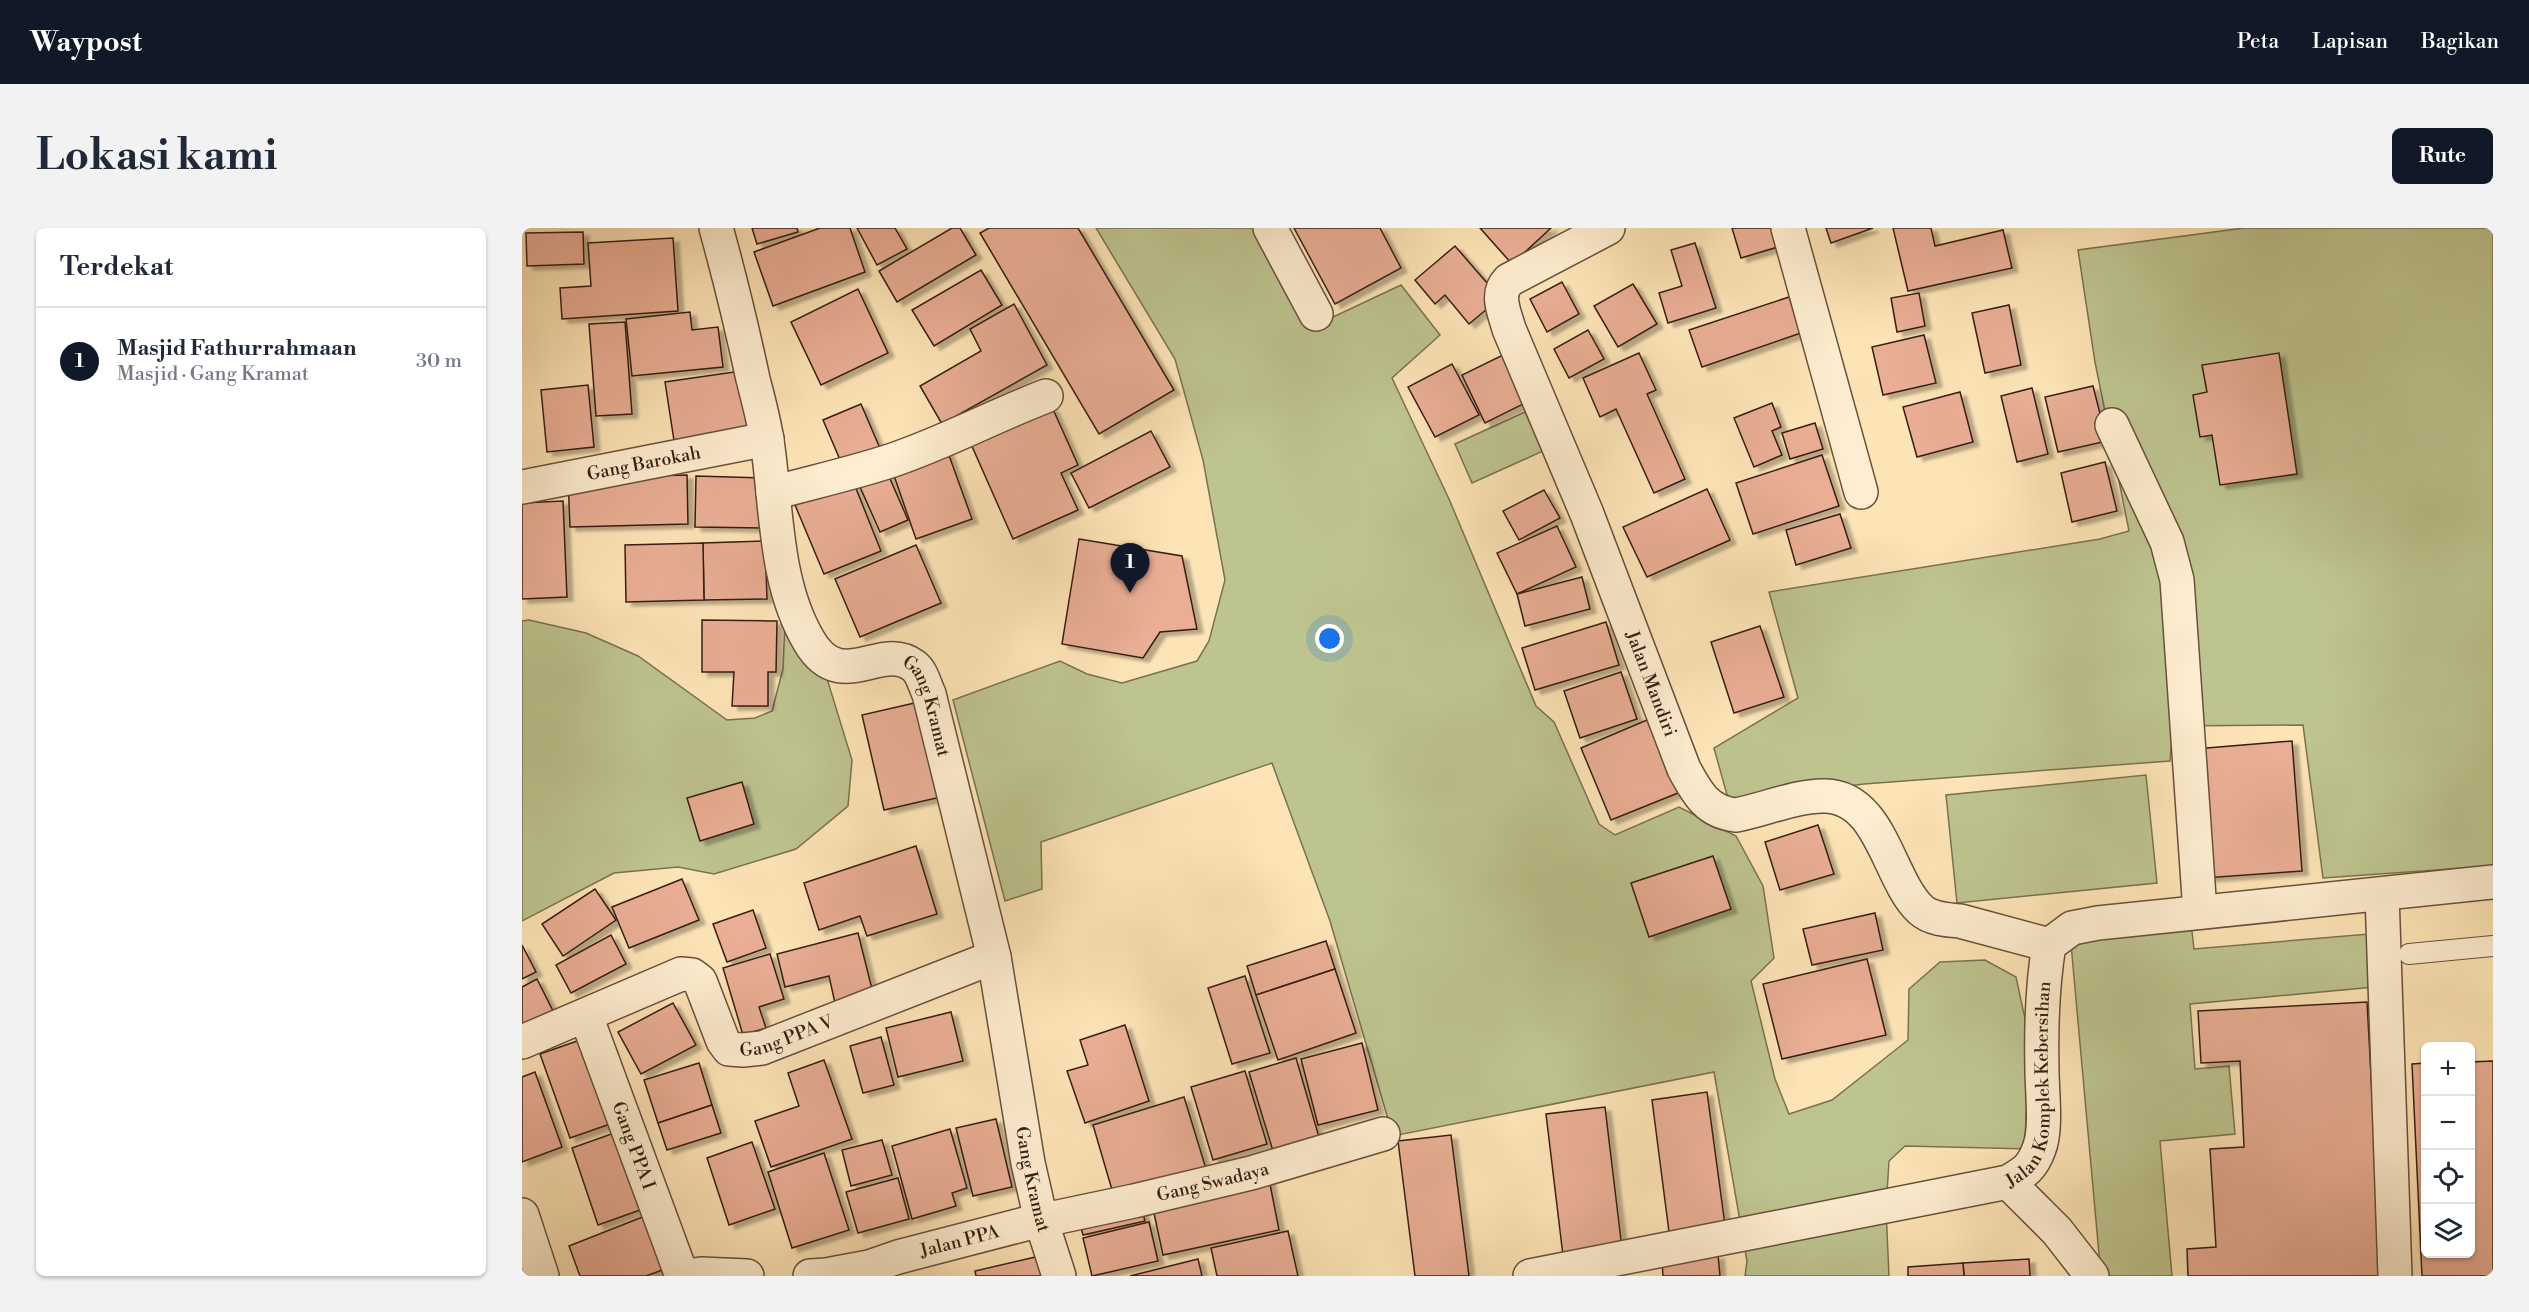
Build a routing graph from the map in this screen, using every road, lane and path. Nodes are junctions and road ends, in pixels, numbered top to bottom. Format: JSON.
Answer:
{"nodes":[{"id":1,"x":717,"y":228,"type":"edge"},
{"id":2,"x":1270,"y":228,"type":"edge"},
{"id":3,"x":1608,"y":228,"type":"edge"},
{"id":4,"x":1788,"y":228,"type":"edge"},
{"id":5,"x":1316,"y":314,"type":"dead end"},
{"id":6,"x":1046,"y":396,"type":"dead end"},
{"id":7,"x":2112,"y":425,"type":"dead end"},
{"id":8,"x":767,"y":439,"type":"junction"},
{"id":9,"x":522,"y":487,"type":"edge"},
{"id":10,"x":1861,"y":492,"type":"dead end"},
{"id":11,"x":773,"y":493,"type":"junction"},
{"id":12,"x":2493,"y":882,"type":"edge"},
{"id":13,"x":2382,"y":894,"type":"junction"},
{"id":14,"x":2200,"y":912,"type":"junction"},
{"id":15,"x":2049,"y":945,"type":"junction"},
{"id":16,"x":2493,"y":946,"type":"edge"},
{"id":17,"x":2409,"y":954,"type":"dead end"},
{"id":18,"x":994,"y":957,"type":"junction"},
{"id":19,"x":586,"y":1016,"type":"junction"},
{"id":20,"x":522,"y":1042,"type":"edge"},
{"id":21,"x":1383,"y":1134,"type":"dead end"},
{"id":22,"x":2008,"y":1182,"type":"junction"},
{"id":23,"x":522,"y":1215,"type":"edge"},
{"id":24,"x":1041,"y":1220,"type":"junction"},
{"id":25,"x":542,"y":1276,"type":"edge"},
{"id":26,"x":682,"y":1276,"type":"edge"},
{"id":27,"x":687,"y":1276,"type":"edge"},
{"id":28,"x":747,"y":1276,"type":"edge"},
{"id":29,"x":810,"y":1276,"type":"edge"},
{"id":30,"x":1059,"y":1276,"type":"edge"},
{"id":31,"x":1530,"y":1276,"type":"edge"},
{"id":32,"x":2092,"y":1276,"type":"edge"},
{"id":33,"x":2395,"y":1276,"type":"edge"}],
"edges":[{"from":1,"to":8,"type":"street","name":"Gang Kramat"},
{"from":2,"to":5,"type":"street"},
{"from":3,"to":15,"type":"street","name":"Jalan Mandiri"},
{"from":4,"to":10,"type":"street"},
{"from":6,"to":11,"type":"street"},
{"from":7,"to":14,"type":"street"},
{"from":8,"to":9,"type":"street","name":"Gang Barokah"},
{"from":8,"to":11,"type":"street","name":"Gang Kramat"},
{"from":11,"to":18,"type":"street","name":"Gang Kramat"},
{"from":12,"to":13,"type":"street"},
{"from":13,"to":14,"type":"street"},
{"from":13,"to":33,"type":"street"},
{"from":14,"to":15,"type":"street"},
{"from":15,"to":22,"type":"street","name":"Jalan Komplek Kebersihan"},
{"from":16,"to":17,"type":"lane"},
{"from":18,"to":19,"type":"street","name":"Gang PPA V"},
{"from":18,"to":24,"type":"street","name":"Gang Kramat"},
{"from":19,"to":20,"type":"street"},
{"from":19,"to":26,"type":"street","name":"Gang PPA I"},
{"from":21,"to":24,"type":"street","name":"Gang Swadaya"},
{"from":22,"to":31,"type":"street","name":"Jalan Komplek Kebersihan"},
{"from":22,"to":32,"type":"street"},
{"from":23,"to":25,"type":"street"},
{"from":24,"to":29,"type":"street","name":"Jalan PPA"},
{"from":24,"to":30,"type":"street","name":"Gang Kramat"},
{"from":27,"to":28,"type":"street"}]}
